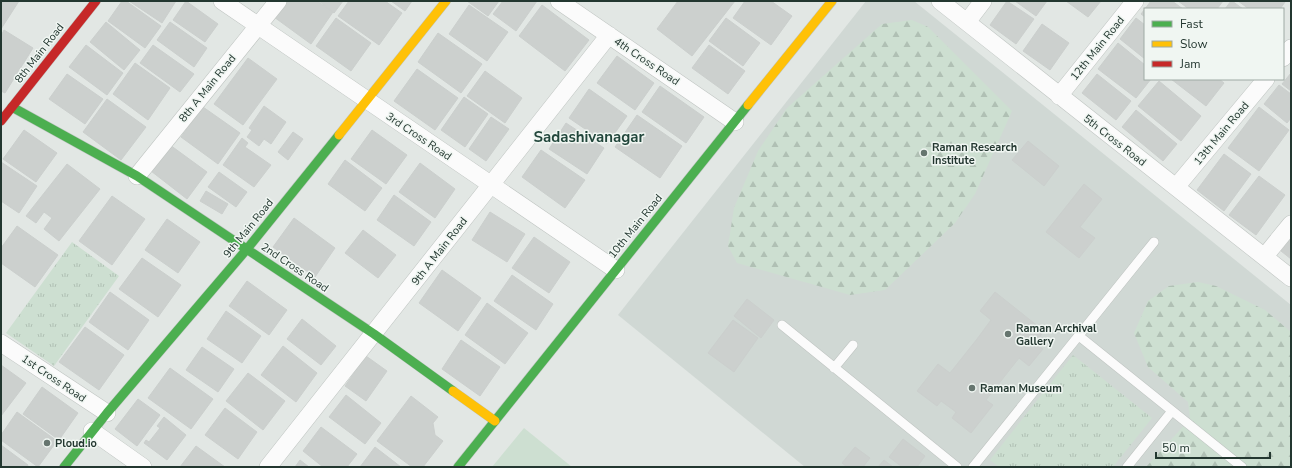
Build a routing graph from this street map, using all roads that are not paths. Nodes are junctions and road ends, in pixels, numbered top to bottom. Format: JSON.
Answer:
{"nodes":[{"id":1,"x":95,"y":1,"type":"edge"},
{"id":2,"x":222,"y":1,"type":"edge"},
{"id":3,"x":278,"y":1,"type":"edge"},
{"id":4,"x":446,"y":1,"type":"edge"},
{"id":5,"x":559,"y":1,"type":"edge"},
{"id":6,"x":832,"y":1,"type":"edge"},
{"id":7,"x":940,"y":1,"type":"edge"},
{"id":8,"x":983,"y":1,"type":"edge"},
{"id":9,"x":1135,"y":1,"type":"edge"},
{"id":10,"x":967,"y":22,"type":"junction"},
{"id":11,"x":258,"y":26,"type":"junction"},
{"id":12,"x":609,"y":35,"type":"junction"},
{"id":13,"x":1291,"y":48,"type":"edge"},
{"id":14,"x":1284,"y":57,"type":"edge"},
{"id":15,"x":1265,"y":80,"type":"edge"},
{"id":16,"x":1059,"y":96,"type":"junction"},
{"id":17,"x":367,"y":100,"type":"junction"},
{"id":18,"x":12,"y":107,"type":"junction"},
{"id":19,"x":1,"y":121,"type":"edge"},
{"id":20,"x":735,"y":122,"type":"junction"},
{"id":21,"x":137,"y":176,"type":"junction"},
{"id":22,"x":491,"y":185,"type":"junction"},
{"id":23,"x":1176,"y":187,"type":"junction"},
{"id":24,"x":1291,"y":224,"type":"edge"},
{"id":25,"x":1154,"y":242,"type":"dead end"},
{"id":26,"x":248,"y":249,"type":"junction"},
{"id":27,"x":1264,"y":256,"type":"junction"},
{"id":28,"x":616,"y":270,"type":"junction"},
{"id":29,"x":1291,"y":278,"type":"edge"},
{"id":30,"x":782,"y":325,"type":"dead end"},
{"id":31,"x":374,"y":334,"type":"junction"},
{"id":32,"x":1079,"y":336,"type":"junction"},
{"id":33,"x":1,"y":343,"type":"edge"},
{"id":34,"x":853,"y":345,"type":"dead end"},
{"id":35,"x":834,"y":368,"type":"junction"},
{"id":36,"x":1172,"y":411,"type":"junction"},
{"id":37,"x":107,"y":413,"type":"junction"},
{"id":38,"x":495,"y":421,"type":"junction"},
{"id":39,"x":92,"y":431,"type":"junction"},
{"id":40,"x":64,"y":467,"type":"edge"},
{"id":41,"x":143,"y":467,"type":"edge"},
{"id":42,"x":268,"y":467,"type":"edge"},
{"id":43,"x":458,"y":467,"type":"edge"},
{"id":44,"x":957,"y":467,"type":"edge"},
{"id":45,"x":973,"y":467,"type":"edge"},
{"id":46,"x":1127,"y":467,"type":"edge"},
{"id":47,"x":1242,"y":467,"type":"edge"}],
"edges":[{"from":1,"to":18,"type":"street","name":"8th Main Road"},
{"from":2,"to":11,"type":"street","name":"3rd Cross Road"},
{"from":3,"to":11,"type":"street","name":"8th A Main Road"},
{"from":4,"to":17,"type":"street","name":"9th Main Road"},
{"from":5,"to":12,"type":"street","name":"4th Cross Road"},
{"from":6,"to":20,"type":"street","name":"10th Main Road"},
{"from":7,"to":10,"type":"street","name":"5th Cross Road"},
{"from":8,"to":10,"type":"street"},
{"from":9,"to":16,"type":"street","name":"12th Main Road"},
{"from":10,"to":16,"type":"street","name":"5th Cross Road"},
{"from":11,"to":17,"type":"street","name":"3rd Cross Road"},
{"from":11,"to":21,"type":"street","name":"8th A Main Road"},
{"from":12,"to":20,"type":"street","name":"4th Cross Road"},
{"from":12,"to":22,"type":"street","name":"9th A Main Road"},
{"from":13,"to":14,"type":"street"},
{"from":15,"to":23,"type":"street","name":"13th Main Road"},
{"from":16,"to":23,"type":"street","name":"5th Cross Road"},
{"from":17,"to":22,"type":"street","name":"3rd Cross Road"},
{"from":17,"to":26,"type":"street","name":"9th Main Road"},
{"from":18,"to":19,"type":"street","name":"8th Main Road"},
{"from":18,"to":21,"type":"street","name":"2nd Cross Road"},
{"from":20,"to":28,"type":"street","name":"10th Main Road"},
{"from":21,"to":26,"type":"street","name":"2nd Cross Road"},
{"from":22,"to":28,"type":"street","name":"3rd Cross Road"},
{"from":22,"to":31,"type":"street","name":"9th A Main Road"},
{"from":23,"to":27,"type":"street","name":"5th Cross Road"},
{"from":24,"to":27,"type":"street"},
{"from":25,"to":32,"type":"lane"},
{"from":26,"to":31,"type":"street","name":"2nd Cross Road"},
{"from":26,"to":37,"type":"street","name":"9th Main Road"},
{"from":27,"to":29,"type":"street","name":"5th Cross Road"},
{"from":28,"to":38,"type":"street","name":"10th Main Road"},
{"from":30,"to":35,"type":"lane"},
{"from":31,"to":38,"type":"street","name":"2nd Cross Road"},
{"from":31,"to":42,"type":"street","name":"9th A Main Road"},
{"from":32,"to":36,"type":"lane"},
{"from":32,"to":45,"type":"lane"},
{"from":33,"to":37,"type":"street","name":"1st Cross Road"},
{"from":34,"to":35,"type":"lane"},
{"from":35,"to":44,"type":"lane"},
{"from":36,"to":46,"type":"lane"},
{"from":36,"to":47,"type":"lane"},
{"from":37,"to":39,"type":"street","name":"9th Main Road"},
{"from":38,"to":43,"type":"street","name":"10th Main Road"},
{"from":39,"to":40,"type":"street","name":"9th Main Road"},
{"from":39,"to":41,"type":"street"}]}
